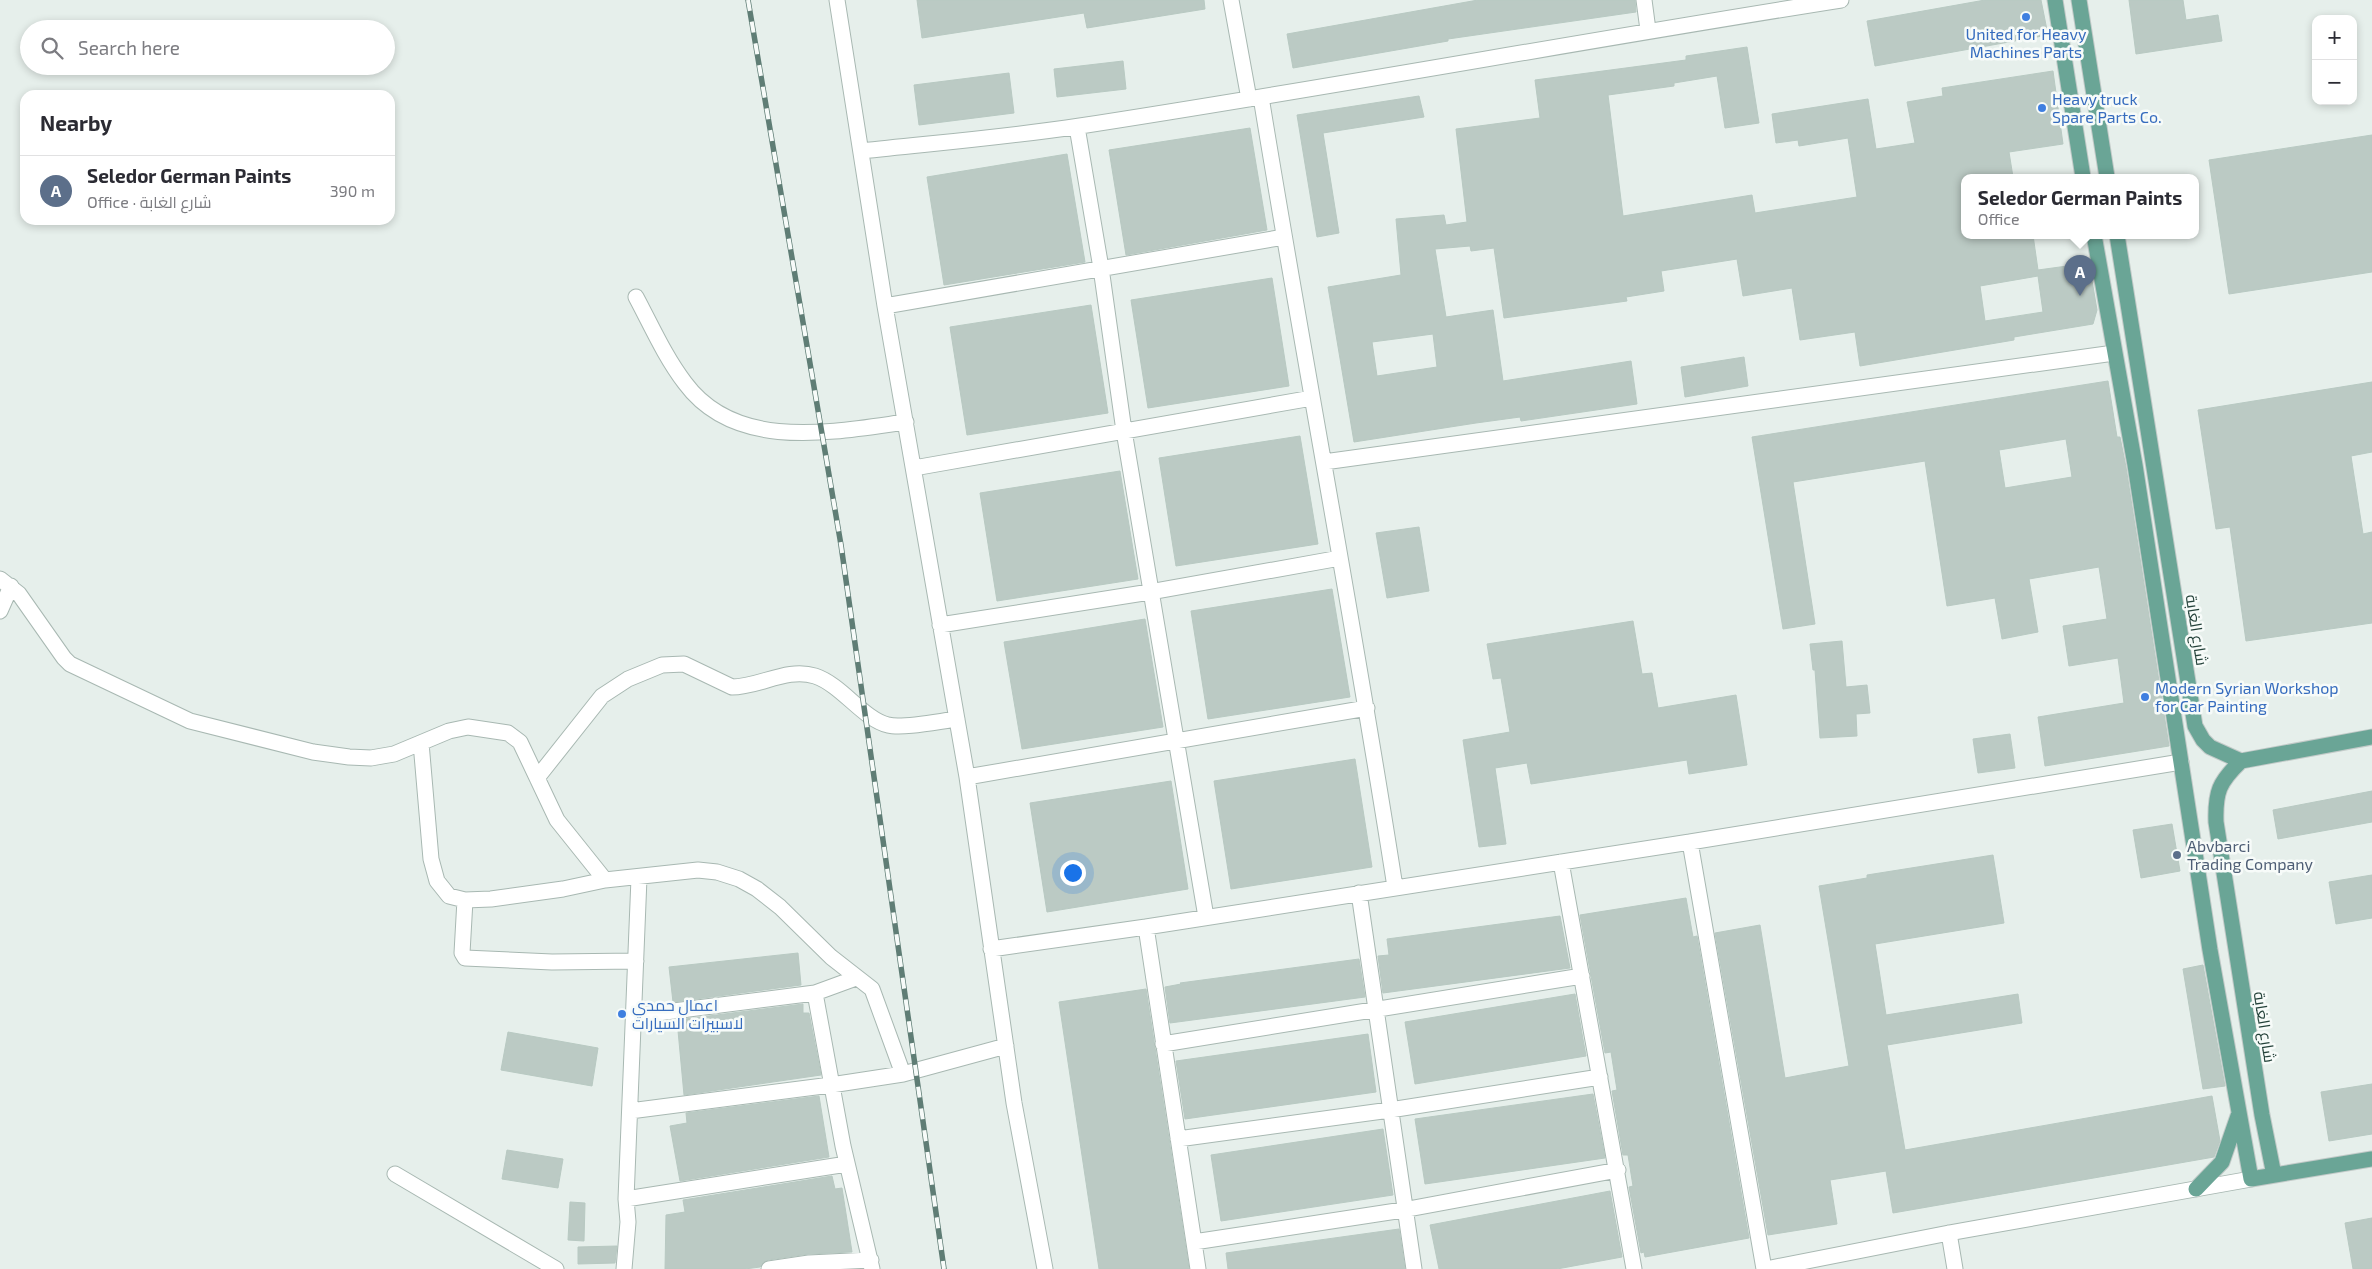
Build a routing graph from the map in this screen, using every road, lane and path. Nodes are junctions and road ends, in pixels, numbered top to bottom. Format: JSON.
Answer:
{"nodes":[{"id":1,"x":837,"y":0,"type":"edge"},
{"id":2,"x":1231,"y":0,"type":"edge"},
{"id":3,"x":1644,"y":0,"type":"edge"},
{"id":4,"x":1840,"y":0,"type":"edge"},
{"id":5,"x":2055,"y":0,"type":"edge"},
{"id":6,"x":2079,"y":0,"type":"edge"},
{"id":7,"x":1648,"y":30,"type":"junction"},
{"id":8,"x":1255,"y":98,"type":"junction"},
{"id":9,"x":1077,"y":127,"type":"junction"},
{"id":10,"x":862,"y":151,"type":"junction"},
{"id":11,"x":2083,"y":174,"type":"edge"},
{"id":12,"x":2107,"y":174,"type":"edge"},
{"id":13,"x":1284,"y":238,"type":"junction"},
{"id":14,"x":2095,"y":239,"type":"edge"},
{"id":15,"x":2118,"y":239,"type":"edge"},
{"id":16,"x":1101,"y":268,"type":"junction"},
{"id":17,"x":636,"y":297,"type":"dead end"},
{"id":18,"x":885,"y":306,"type":"junction"},
{"id":19,"x":2114,"y":352,"type":"junction"},
{"id":20,"x":1312,"y":398,"type":"junction"},
{"id":21,"x":906,"y":422,"type":"junction"},
{"id":22,"x":1124,"y":431,"type":"junction"},
{"id":23,"x":1324,"y":462,"type":"junction"},
{"id":24,"x":914,"y":468,"type":"junction"},
{"id":25,"x":1340,"y":558,"type":"junction"},
{"id":26,"x":5,"y":582,"type":"edge"},
{"id":27,"x":1150,"y":592,"type":"junction"},
{"id":28,"x":0,"y":611,"type":"edge"},
{"id":29,"x":940,"y":625,"type":"junction"},
{"id":30,"x":1367,"y":708,"type":"junction"},
{"id":31,"x":956,"y":719,"type":"junction"},
{"id":32,"x":2372,"y":737,"type":"edge"},
{"id":33,"x":1176,"y":740,"type":"junction"},
{"id":34,"x":421,"y":743,"type":"junction"},
{"id":35,"x":2241,"y":761,"type":"junction"},
{"id":36,"x":2181,"y":762,"type":"junction"},
{"id":37,"x":967,"y":777,"type":"junction"},
{"id":38,"x":537,"y":778,"type":"junction"},
{"id":39,"x":1690,"y":842,"type":"junction"},
{"id":40,"x":1561,"y":862,"type":"junction"},
{"id":41,"x":639,"y":878,"type":"junction"},
{"id":42,"x":605,"y":880,"type":"junction"},
{"id":43,"x":1395,"y":887,"type":"junction"},
{"id":44,"x":1359,"y":893,"type":"junction"},
{"id":45,"x":465,"y":900,"type":"junction"},
{"id":46,"x":1206,"y":918,"type":"junction"},
{"id":47,"x":1146,"y":927,"type":"junction"},
{"id":48,"x":2234,"y":946,"type":"junction"},
{"id":49,"x":992,"y":948,"type":"junction"},
{"id":50,"x":2210,"y":950,"type":"junction"},
{"id":51,"x":636,"y":961,"type":"junction"},
{"id":52,"x":1582,"y":976,"type":"junction"},
{"id":53,"x":856,"y":978,"type":"junction"},
{"id":54,"x":816,"y":992,"type":"junction"},
{"id":55,"x":1377,"y":1010,"type":"junction"},
{"id":56,"x":634,"y":1016,"type":"junction"},
{"id":57,"x":1163,"y":1044,"type":"junction"},
{"id":58,"x":1006,"y":1046,"type":"junction"},
{"id":59,"x":903,"y":1074,"type":"junction"},
{"id":60,"x":1600,"y":1077,"type":"junction"},
{"id":61,"x":831,"y":1086,"type":"junction"},
{"id":62,"x":1390,"y":1110,"type":"junction"},
{"id":63,"x":630,"y":1111,"type":"junction"},
{"id":64,"x":2239,"y":1113,"type":"junction"},
{"id":65,"x":1178,"y":1139,"type":"junction"},
{"id":66,"x":2372,"y":1160,"type":"edge"},
{"id":67,"x":847,"y":1164,"type":"junction"},
{"id":68,"x":1618,"y":1170,"type":"junction"},
{"id":69,"x":395,"y":1174,"type":"dead end"},
{"id":70,"x":2274,"y":1175,"type":"junction"},
{"id":71,"x":2251,"y":1179,"type":"junction"},
{"id":72,"x":2196,"y":1189,"type":"junction"},
{"id":73,"x":626,"y":1199,"type":"junction"},
{"id":74,"x":1403,"y":1210,"type":"junction"},
{"id":75,"x":1949,"y":1233,"type":"junction"},
{"id":76,"x":1194,"y":1242,"type":"junction"},
{"id":77,"x":872,"y":1265,"type":"edge"},
{"id":78,"x":556,"y":1269,"type":"edge"},
{"id":79,"x":624,"y":1269,"type":"edge"},
{"id":80,"x":769,"y":1269,"type":"edge"},
{"id":81,"x":1045,"y":1269,"type":"edge"},
{"id":82,"x":1198,"y":1269,"type":"edge"},
{"id":83,"x":1414,"y":1269,"type":"edge"},
{"id":84,"x":1634,"y":1269,"type":"edge"},
{"id":85,"x":1765,"y":1269,"type":"edge"},
{"id":86,"x":1955,"y":1269,"type":"edge"}],
"edges":[{"from":1,"to":10,"type":"street"},
{"from":2,"to":8,"type":"street"},
{"from":3,"to":7,"type":"street"},
{"from":4,"to":7,"type":"street"},
{"from":5,"to":11,"type":"main road"},
{"from":6,"to":12,"type":"main road"},
{"from":7,"to":8,"type":"street"},
{"from":8,"to":9,"type":"street"},
{"from":8,"to":13,"type":"street"},
{"from":9,"to":10,"type":"street"},
{"from":9,"to":16,"type":"street"},
{"from":10,"to":18,"type":"street"},
{"from":13,"to":16,"type":"street"},
{"from":13,"to":20,"type":"street"},
{"from":14,"to":19,"type":"main road"},
{"from":15,"to":35,"type":"main road","name":"شارع الغابة"},
{"from":16,"to":18,"type":"street"},
{"from":16,"to":22,"type":"street"},
{"from":17,"to":21,"type":"street"},
{"from":18,"to":21,"type":"street"},
{"from":19,"to":23,"type":"street"},
{"from":19,"to":36,"type":"main road"},
{"from":20,"to":22,"type":"street"},
{"from":20,"to":23,"type":"street"},
{"from":21,"to":24,"type":"street"},
{"from":22,"to":24,"type":"street"},
{"from":22,"to":27,"type":"street"},
{"from":23,"to":25,"type":"street"},
{"from":24,"to":29,"type":"street"},
{"from":25,"to":27,"type":"street"},
{"from":25,"to":30,"type":"street"},
{"from":26,"to":28,"type":"street"},
{"from":26,"to":34,"type":"street"},
{"from":27,"to":29,"type":"street"},
{"from":27,"to":33,"type":"street"},
{"from":29,"to":31,"type":"street"},
{"from":30,"to":33,"type":"street"},
{"from":30,"to":43,"type":"street"},
{"from":31,"to":37,"type":"street"},
{"from":31,"to":38,"type":"street"},
{"from":32,"to":35,"type":"main road"},
{"from":33,"to":37,"type":"street"},
{"from":33,"to":46,"type":"street"},
{"from":34,"to":38,"type":"street"},
{"from":34,"to":45,"type":"street"},
{"from":35,"to":48,"type":"main road","name":"شارع الغابة"},
{"from":36,"to":39,"type":"street"},
{"from":36,"to":50,"type":"main road"},
{"from":37,"to":49,"type":"street"},
{"from":38,"to":42,"type":"street"},
{"from":39,"to":40,"type":"street"},
{"from":39,"to":85,"type":"street"},
{"from":40,"to":43,"type":"street"},
{"from":40,"to":52,"type":"street"},
{"from":41,"to":42,"type":"street"},
{"from":41,"to":51,"type":"street"},
{"from":41,"to":53,"type":"street"},
{"from":42,"to":45,"type":"street"},
{"from":43,"to":44,"type":"street"},
{"from":44,"to":46,"type":"street"},
{"from":44,"to":55,"type":"street"},
{"from":45,"to":51,"type":"street"},
{"from":46,"to":47,"type":"street"},
{"from":47,"to":49,"type":"street"},
{"from":47,"to":57,"type":"street"},
{"from":48,"to":50,"type":"main road"},
{"from":48,"to":70,"type":"main road","name":"شارع الغابة"},
{"from":49,"to":58,"type":"street"},
{"from":50,"to":64,"type":"main road"},
{"from":51,"to":56,"type":"street"},
{"from":52,"to":55,"type":"street"},
{"from":52,"to":60,"type":"street"},
{"from":53,"to":54,"type":"street"},
{"from":53,"to":59,"type":"street"},
{"from":54,"to":56,"type":"street"},
{"from":54,"to":61,"type":"street"},
{"from":55,"to":57,"type":"street"},
{"from":55,"to":62,"type":"street"},
{"from":56,"to":63,"type":"street"},
{"from":57,"to":65,"type":"street"},
{"from":58,"to":59,"type":"street"},
{"from":58,"to":81,"type":"street"},
{"from":59,"to":61,"type":"street"},
{"from":60,"to":62,"type":"street"},
{"from":60,"to":68,"type":"street"},
{"from":61,"to":63,"type":"street"},
{"from":61,"to":67,"type":"street"},
{"from":62,"to":65,"type":"street"},
{"from":62,"to":74,"type":"street"},
{"from":63,"to":73,"type":"street"},
{"from":64,"to":71,"type":"main road"},
{"from":64,"to":72,"type":"main road"},
{"from":65,"to":76,"type":"street"},
{"from":66,"to":70,"type":"main road"},
{"from":67,"to":73,"type":"street"},
{"from":67,"to":77,"type":"street"},
{"from":68,"to":74,"type":"street"},
{"from":68,"to":84,"type":"street"},
{"from":69,"to":78,"type":"street"},
{"from":70,"to":71,"type":"main road"},
{"from":71,"to":72,"type":"street"},
{"from":72,"to":75,"type":"street"},
{"from":73,"to":79,"type":"street"},
{"from":74,"to":76,"type":"street"},
{"from":74,"to":83,"type":"street"},
{"from":75,"to":85,"type":"street"},
{"from":75,"to":86,"type":"street"},
{"from":76,"to":82,"type":"street"},
{"from":77,"to":80,"type":"street"}]}
